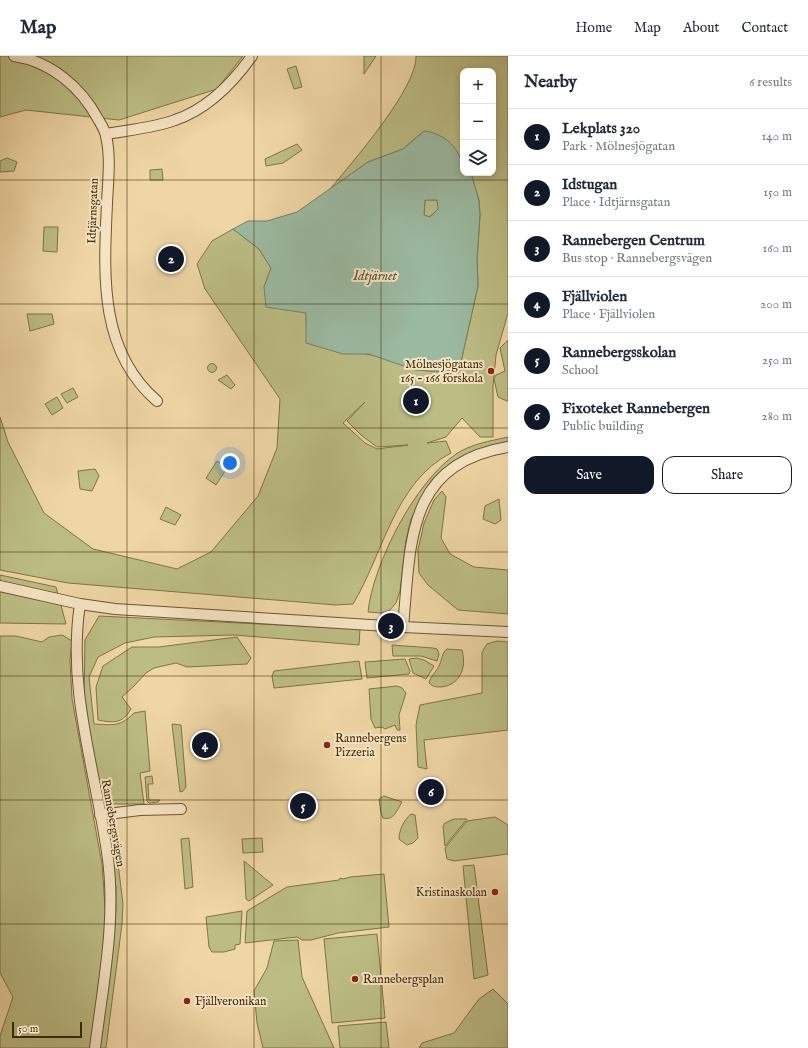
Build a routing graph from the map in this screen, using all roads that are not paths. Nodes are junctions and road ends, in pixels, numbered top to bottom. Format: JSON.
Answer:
{"nodes":[{"id":1,"x":14,"y":56,"type":"edge"},
{"id":2,"x":252,"y":56,"type":"edge"},
{"id":3,"x":106,"y":134,"type":"junction"},
{"id":4,"x":157,"y":401,"type":"dead end"},
{"id":5,"x":508,"y":447,"type":"edge"},
{"id":6,"x":0,"y":586,"type":"edge"},
{"id":7,"x":80,"y":604,"type":"junction"},
{"id":8,"x":403,"y":627,"type":"junction"},
{"id":9,"x":508,"y":632,"type":"edge"},
{"id":10,"x":181,"y":808,"type":"dead end"},
{"id":11,"x":100,"y":814,"type":"junction"},
{"id":12,"x":95,"y":1048,"type":"edge"}],
"edges":[{"from":1,"to":3,"type":"street","name":"Idtjärnsgatan"},
{"from":2,"to":3,"type":"street"},
{"from":3,"to":4,"type":"street","name":"Idtjärnsgatan"},
{"from":5,"to":8,"type":"street"},
{"from":6,"to":7,"type":"street"},
{"from":7,"to":8,"type":"street"},
{"from":7,"to":11,"type":"street","name":"Rannebergsvägen"},
{"from":8,"to":9,"type":"street"},
{"from":10,"to":11,"type":"street"},
{"from":11,"to":12,"type":"street","name":"Rannebergsvägen"}]}
